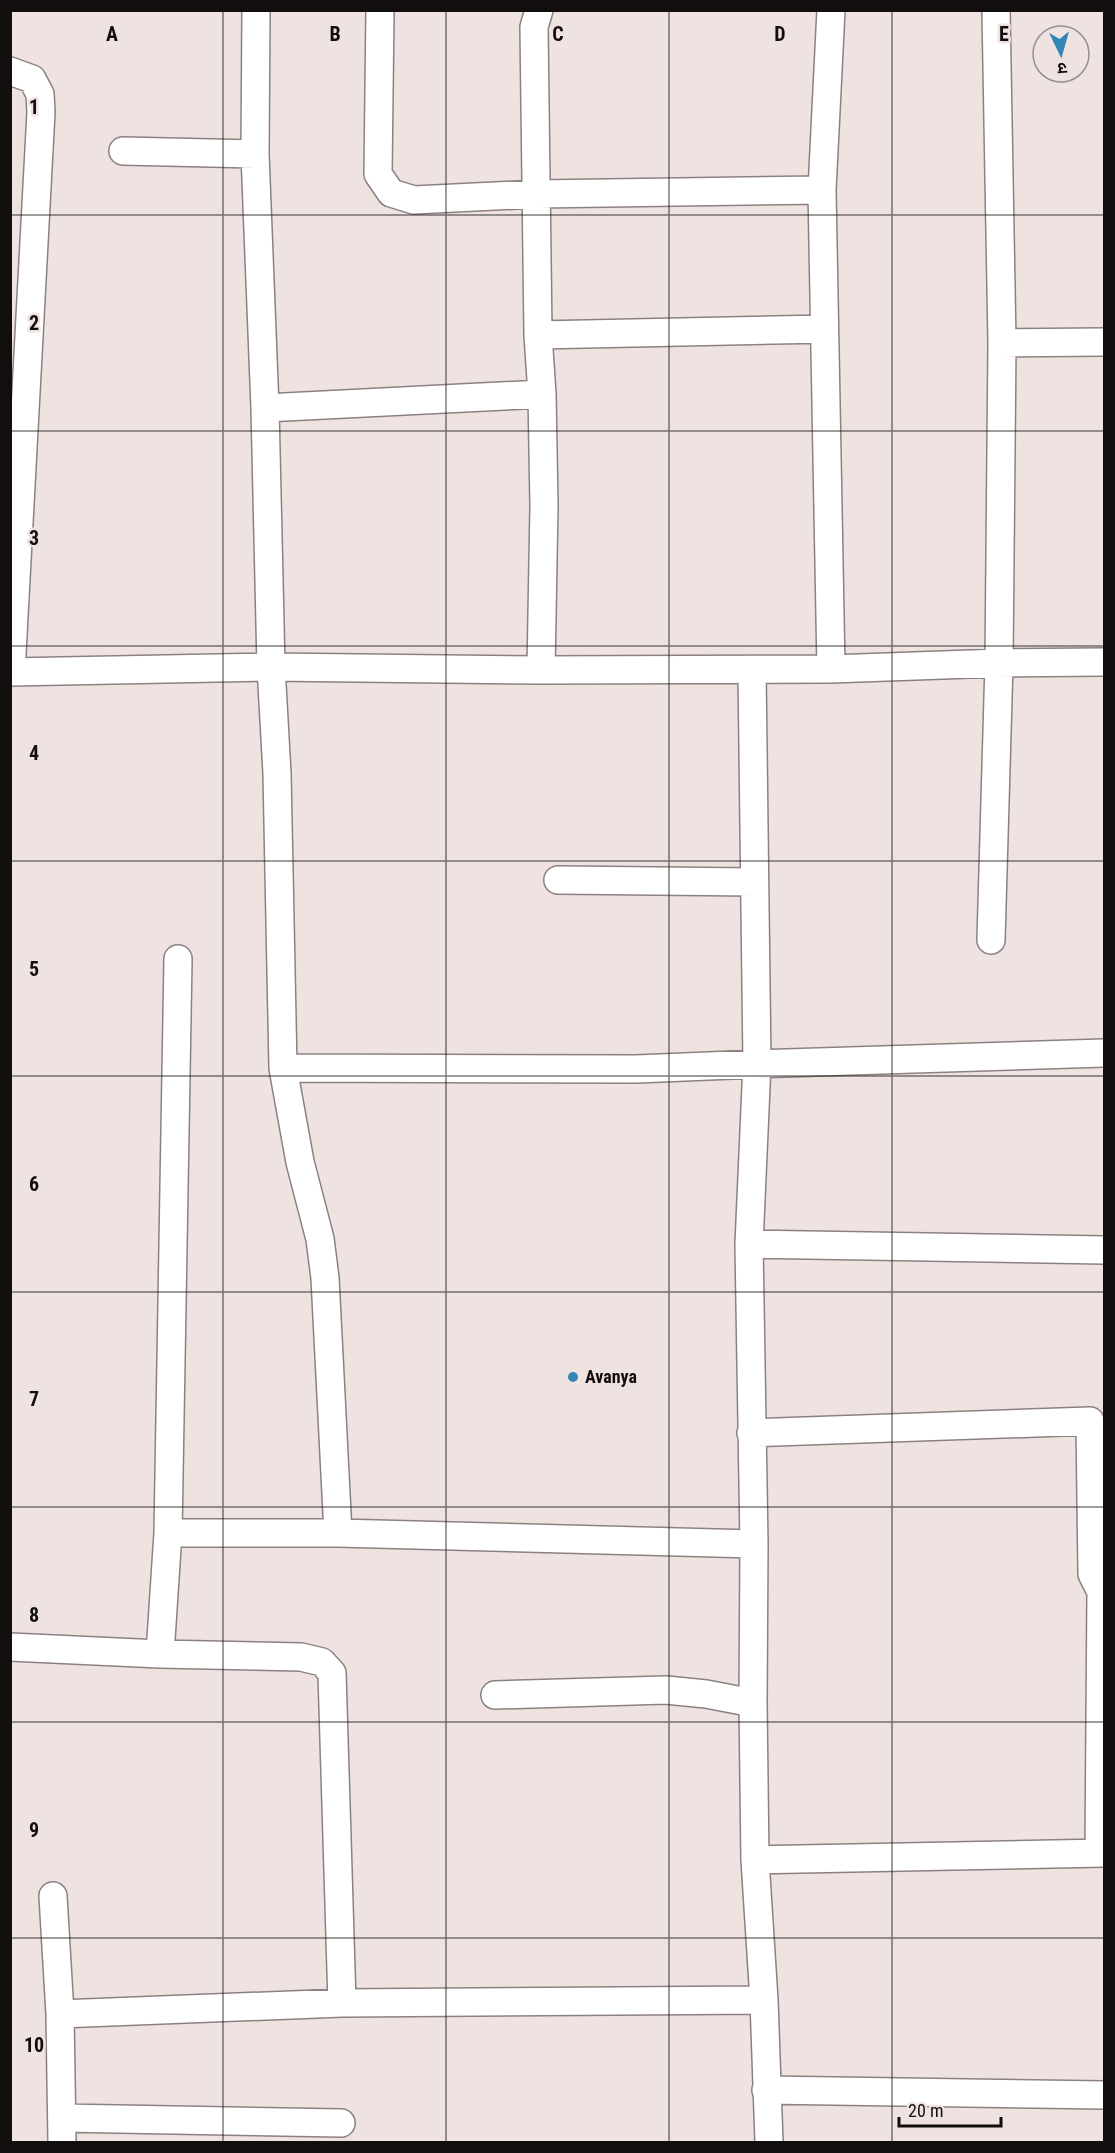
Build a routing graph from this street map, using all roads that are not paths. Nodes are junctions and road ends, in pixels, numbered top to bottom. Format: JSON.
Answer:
{"nodes":[{"id":1,"x":256,"y":10,"type":"edge"},
{"id":2,"x":380,"y":10,"type":"edge"},
{"id":3,"x":539,"y":10,"type":"edge"},
{"id":4,"x":831,"y":10,"type":"edge"},
{"id":5,"x":996,"y":10,"type":"edge"},
{"id":6,"x":10,"y":71,"type":"edge"},
{"id":7,"x":123,"y":151,"type":"dead end"},
{"id":8,"x":255,"y":154,"type":"junction"},
{"id":9,"x":822,"y":190,"type":"junction"},
{"id":10,"x":537,"y":194,"type":"junction"},
{"id":11,"x":824,"y":329,"type":"junction"},
{"id":12,"x":538,"y":335,"type":"junction"},
{"id":13,"x":1104,"y":342,"type":"edge"},
{"id":14,"x":1002,"y":343,"type":"junction"},
{"id":15,"x":542,"y":394,"type":"junction"},
{"id":16,"x":265,"y":408,"type":"junction"},
{"id":17,"x":1104,"y":662,"type":"edge"},
{"id":18,"x":999,"y":663,"type":"junction"},
{"id":19,"x":271,"y":667,"type":"junction"},
{"id":20,"x":831,"y":669,"type":"junction"},
{"id":21,"x":541,"y":670,"type":"junction"},
{"id":22,"x":752,"y":670,"type":"junction"},
{"id":23,"x":11,"y":672,"type":"edge"},
{"id":24,"x":558,"y":880,"type":"dead end"},
{"id":25,"x":754,"y":882,"type":"junction"},
{"id":26,"x":991,"y":940,"type":"dead end"},
{"id":27,"x":178,"y":958,"type":"dead end"},
{"id":28,"x":1104,"y":1053,"type":"edge"},
{"id":29,"x":757,"y":1064,"type":"junction"},
{"id":30,"x":283,"y":1068,"type":"junction"},
{"id":31,"x":749,"y":1244,"type":"junction"},
{"id":32,"x":1104,"y":1250,"type":"edge"},
{"id":33,"x":1097,"y":1421,"type":"edge"},
{"id":34,"x":751,"y":1433,"type":"junction"},
{"id":35,"x":168,"y":1533,"type":"junction"},
{"id":36,"x":338,"y":1533,"type":"junction"},
{"id":37,"x":754,"y":1544,"type":"junction"},
{"id":38,"x":1103,"y":1593,"type":"edge"},
{"id":39,"x":10,"y":1647,"type":"edge"},
{"id":40,"x":160,"y":1654,"type":"junction"},
{"id":41,"x":495,"y":1695,"type":"dead end"},
{"id":42,"x":753,"y":1703,"type":"junction"},
{"id":43,"x":1102,"y":1853,"type":"edge"},
{"id":44,"x":755,"y":1860,"type":"junction"},
{"id":45,"x":53,"y":1896,"type":"dead end"},
{"id":46,"x":764,"y":2000,"type":"junction"},
{"id":47,"x":342,"y":2002,"type":"junction"},
{"id":48,"x":60,"y":2014,"type":"junction"},
{"id":49,"x":766,"y":2090,"type":"junction"},
{"id":50,"x":1104,"y":2095,"type":"edge"},
{"id":51,"x":341,"y":2123,"type":"dead end"},
{"id":52,"x":62,"y":2130,"type":"edge"},
{"id":53,"x":769,"y":2142,"type":"edge"}],
"edges":[{"from":1,"to":8,"type":"street"},
{"from":2,"to":10,"type":"street"},
{"from":3,"to":10,"type":"street"},
{"from":4,"to":9,"type":"street"},
{"from":5,"to":14,"type":"street"},
{"from":6,"to":23,"type":"street"},
{"from":7,"to":8,"type":"street"},
{"from":8,"to":16,"type":"street"},
{"from":9,"to":10,"type":"street"},
{"from":9,"to":11,"type":"street"},
{"from":10,"to":12,"type":"street"},
{"from":11,"to":12,"type":"street"},
{"from":11,"to":20,"type":"street"},
{"from":12,"to":15,"type":"street"},
{"from":13,"to":14,"type":"street"},
{"from":14,"to":18,"type":"street"},
{"from":15,"to":16,"type":"street"},
{"from":15,"to":21,"type":"street"},
{"from":16,"to":19,"type":"street"},
{"from":17,"to":18,"type":"street"},
{"from":18,"to":20,"type":"street"},
{"from":18,"to":26,"type":"street"},
{"from":19,"to":21,"type":"street"},
{"from":19,"to":23,"type":"street"},
{"from":19,"to":30,"type":"street"},
{"from":20,"to":22,"type":"street"},
{"from":21,"to":22,"type":"street"},
{"from":22,"to":25,"type":"street"},
{"from":24,"to":25,"type":"street"},
{"from":25,"to":29,"type":"street"},
{"from":27,"to":35,"type":"street"},
{"from":28,"to":29,"type":"street"},
{"from":29,"to":30,"type":"street"},
{"from":29,"to":31,"type":"street"},
{"from":30,"to":36,"type":"street"},
{"from":31,"to":32,"type":"street"},
{"from":31,"to":34,"type":"street"},
{"from":33,"to":34,"type":"street"},
{"from":33,"to":38,"type":"street"},
{"from":34,"to":37,"type":"street"},
{"from":35,"to":36,"type":"street"},
{"from":35,"to":40,"type":"street"},
{"from":36,"to":37,"type":"street"},
{"from":37,"to":42,"type":"street"},
{"from":38,"to":43,"type":"street"},
{"from":39,"to":40,"type":"street"},
{"from":40,"to":47,"type":"street"},
{"from":41,"to":42,"type":"street"},
{"from":42,"to":44,"type":"street"},
{"from":43,"to":44,"type":"street"},
{"from":44,"to":46,"type":"street"},
{"from":45,"to":48,"type":"street"},
{"from":46,"to":47,"type":"street"},
{"from":46,"to":49,"type":"street"},
{"from":47,"to":48,"type":"street"},
{"from":48,"to":52,"type":"street"},
{"from":49,"to":50,"type":"street"},
{"from":49,"to":53,"type":"street"},
{"from":51,"to":52,"type":"street"}]}
